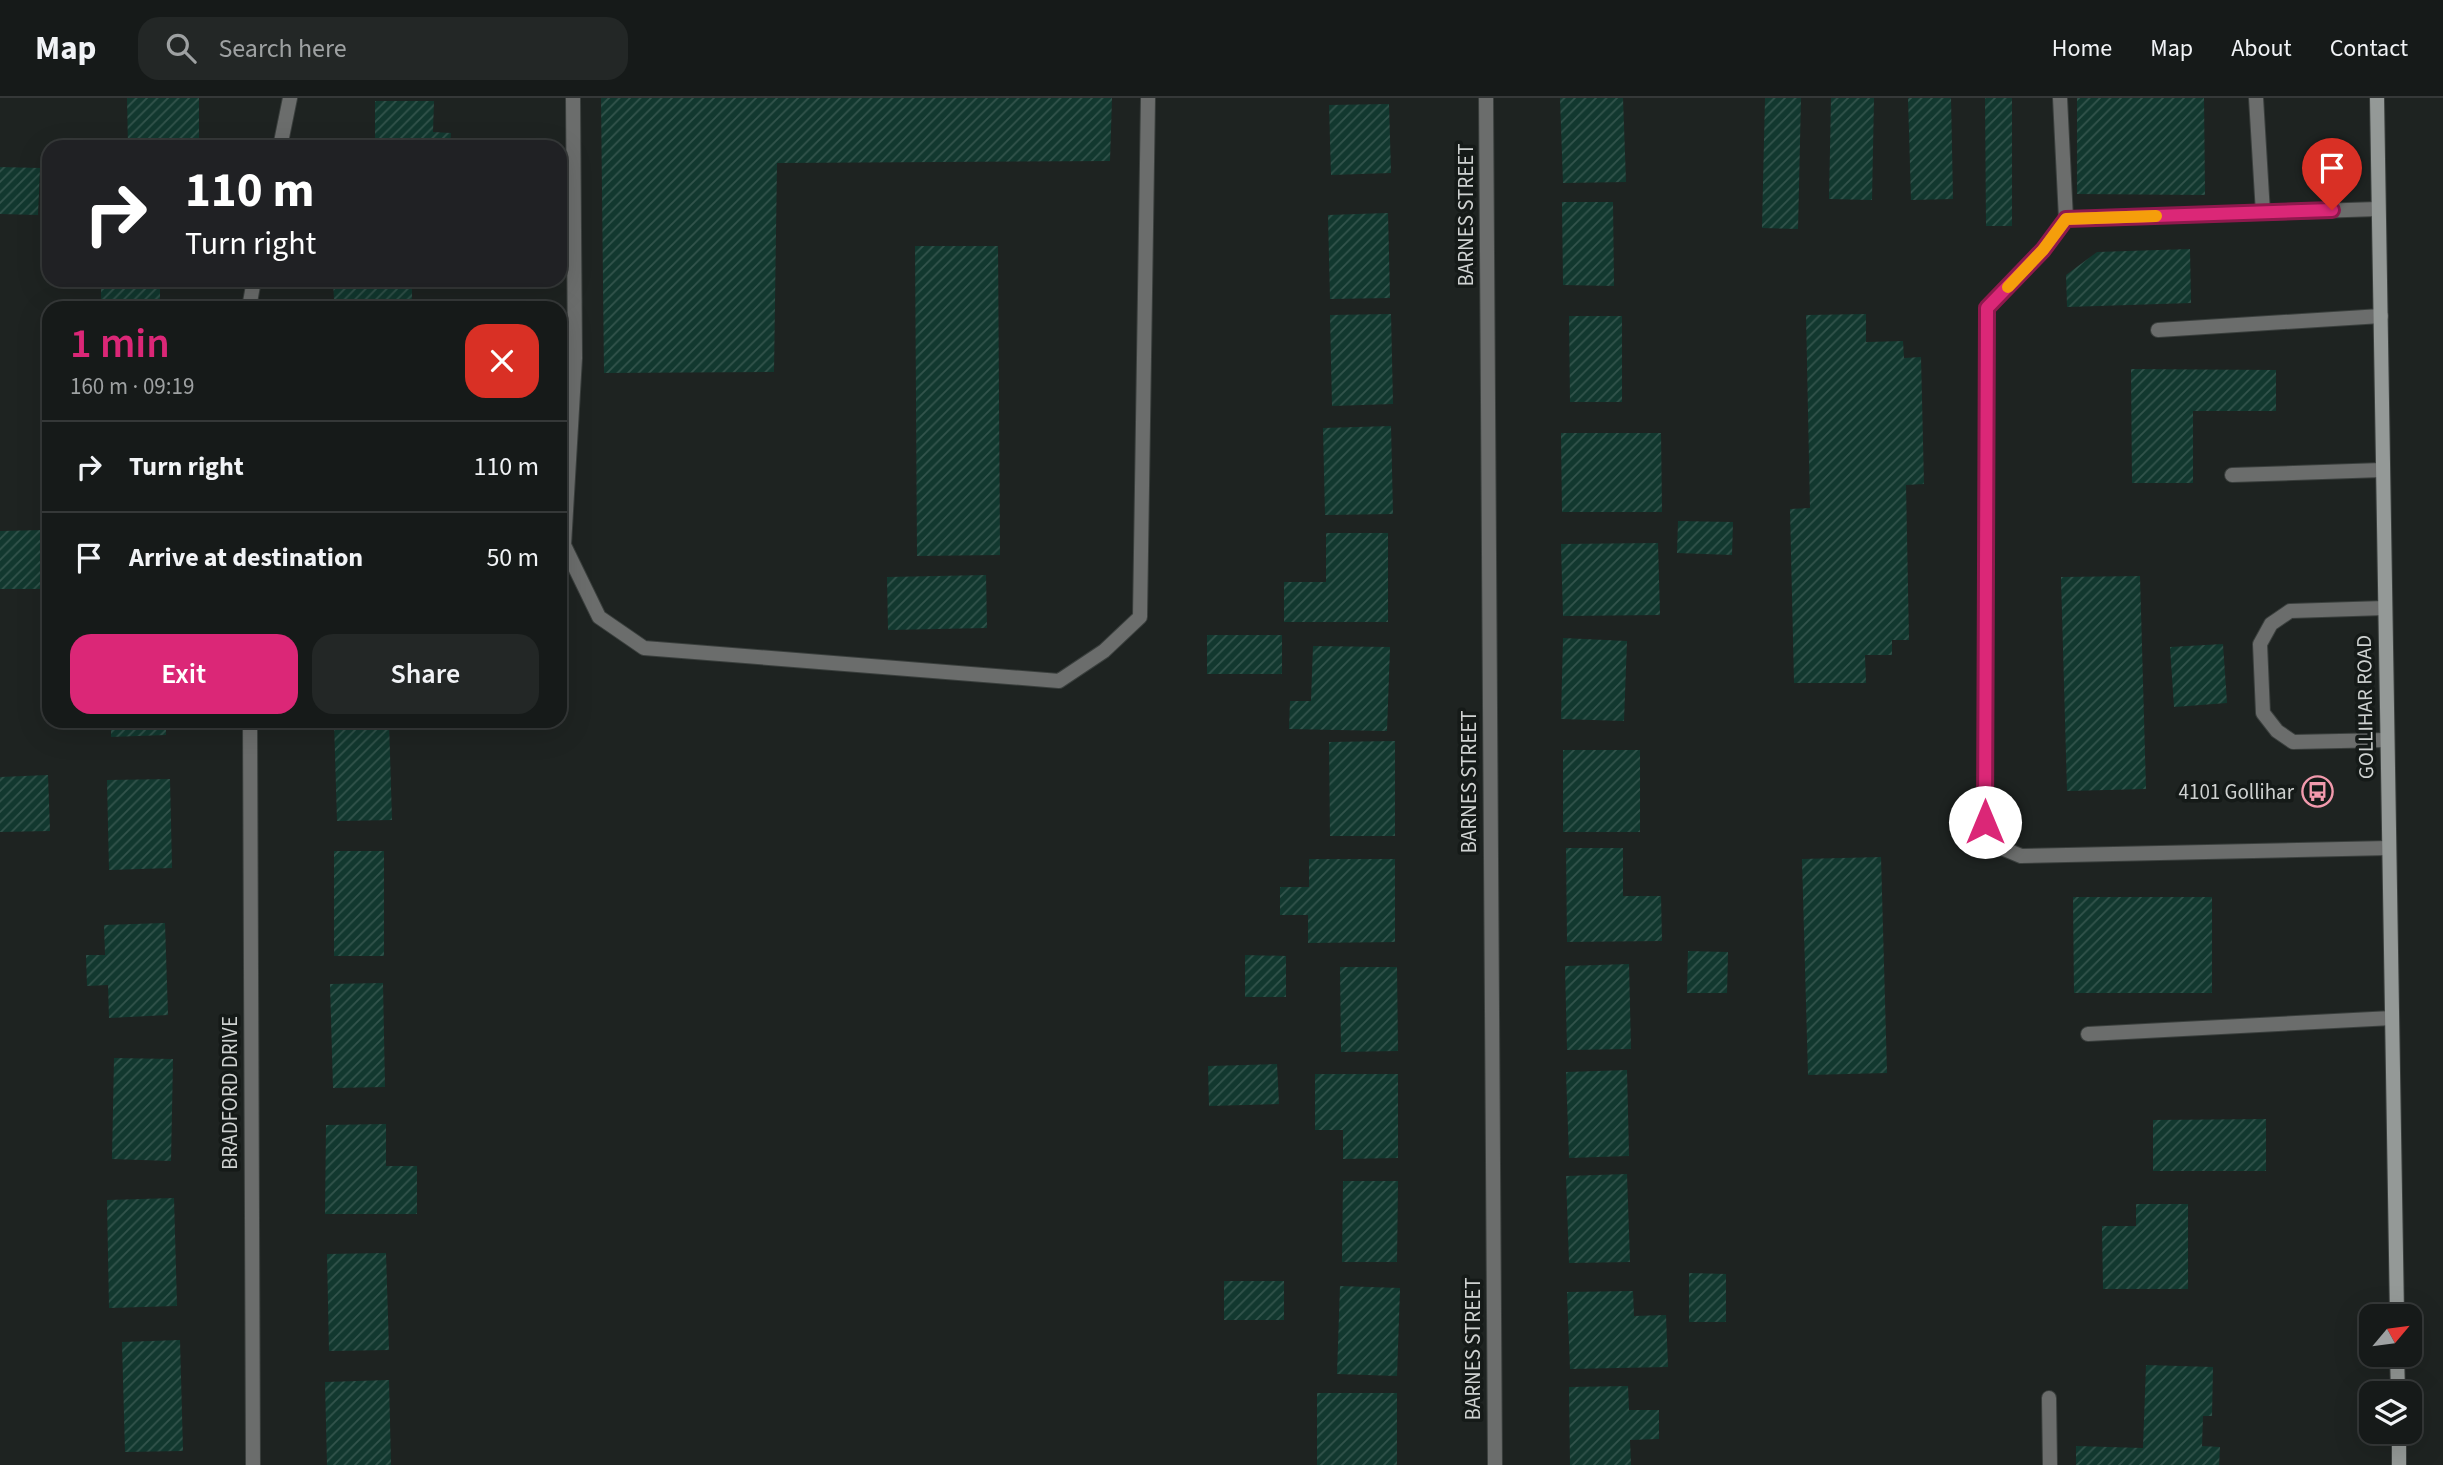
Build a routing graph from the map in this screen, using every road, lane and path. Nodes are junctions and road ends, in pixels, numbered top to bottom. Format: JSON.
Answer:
{"nodes":[{"id":1,"x":290,"y":98,"type":"edge"},
{"id":2,"x":573,"y":98,"type":"edge"},
{"id":3,"x":1148,"y":98,"type":"edge"},
{"id":4,"x":1486,"y":98,"type":"edge"},
{"id":5,"x":2060,"y":98,"type":"edge"},
{"id":6,"x":2256,"y":98,"type":"edge"},
{"id":7,"x":2377,"y":98,"type":"edge"},
{"id":8,"x":282,"y":140,"type":"edge"},
{"id":9,"x":2378,"y":209,"type":"junction"},
{"id":10,"x":2263,"y":213,"type":"junction"},
{"id":11,"x":2066,"y":219,"type":"junction"},
{"id":12,"x":2381,"y":316,"type":"junction"},
{"id":13,"x":2158,"y":330,"type":"dead end"},
{"id":14,"x":2382,"y":470,"type":"junction"},
{"id":15,"x":2232,"y":475,"type":"dead end"},
{"id":16,"x":567,"y":494,"type":"edge"},
{"id":17,"x":567,"y":551,"type":"edge"},
{"id":18,"x":2385,"y":608,"type":"junction"},
{"id":19,"x":250,"y":728,"type":"edge"},
{"id":20,"x":2387,"y":740,"type":"junction"},
{"id":21,"x":2389,"y":848,"type":"junction"},
{"id":22,"x":2392,"y":1018,"type":"junction"},
{"id":23,"x":2088,"y":1034,"type":"dead end"},
{"id":24,"x":2397,"y":1304,"type":"edge"},
{"id":25,"x":2049,"y":1398,"type":"dead end"},
{"id":26,"x":2399,"y":1444,"type":"edge"},
{"id":27,"x":253,"y":1465,"type":"edge"},
{"id":28,"x":1495,"y":1465,"type":"edge"},
{"id":29,"x":2050,"y":1465,"type":"edge"},
{"id":30,"x":2399,"y":1465,"type":"edge"}],
"edges":[{"from":1,"to":8,"type":"street"},
{"from":2,"to":16,"type":"street"},
{"from":3,"to":17,"type":"street"},
{"from":4,"to":28,"type":"street","name":"BARNES STREET"},
{"from":5,"to":11,"type":"street"},
{"from":6,"to":10,"type":"street"},
{"from":7,"to":9,"type":"main road","name":"GOLLIHAR ROAD"},
{"from":9,"to":10,"type":"street"},
{"from":9,"to":12,"type":"main road","name":"GOLLIHAR ROAD"},
{"from":10,"to":11,"type":"street"},
{"from":11,"to":21,"type":"street"},
{"from":12,"to":13,"type":"street"},
{"from":12,"to":14,"type":"main road","name":"GOLLIHAR ROAD"},
{"from":14,"to":15,"type":"street"},
{"from":14,"to":18,"type":"main road","name":"GOLLIHAR ROAD"},
{"from":18,"to":20,"type":"main road","name":"GOLLIHAR ROAD"},
{"from":18,"to":20,"type":"street"},
{"from":19,"to":27,"type":"street","name":"BRADFORD DRIVE"},
{"from":20,"to":21,"type":"main road","name":"GOLLIHAR ROAD"},
{"from":21,"to":22,"type":"main road","name":"GOLLIHAR ROAD"},
{"from":22,"to":23,"type":"street"},
{"from":22,"to":24,"type":"main road","name":"GOLLIHAR ROAD"},
{"from":25,"to":29,"type":"street"},
{"from":26,"to":30,"type":"main road"}]}
